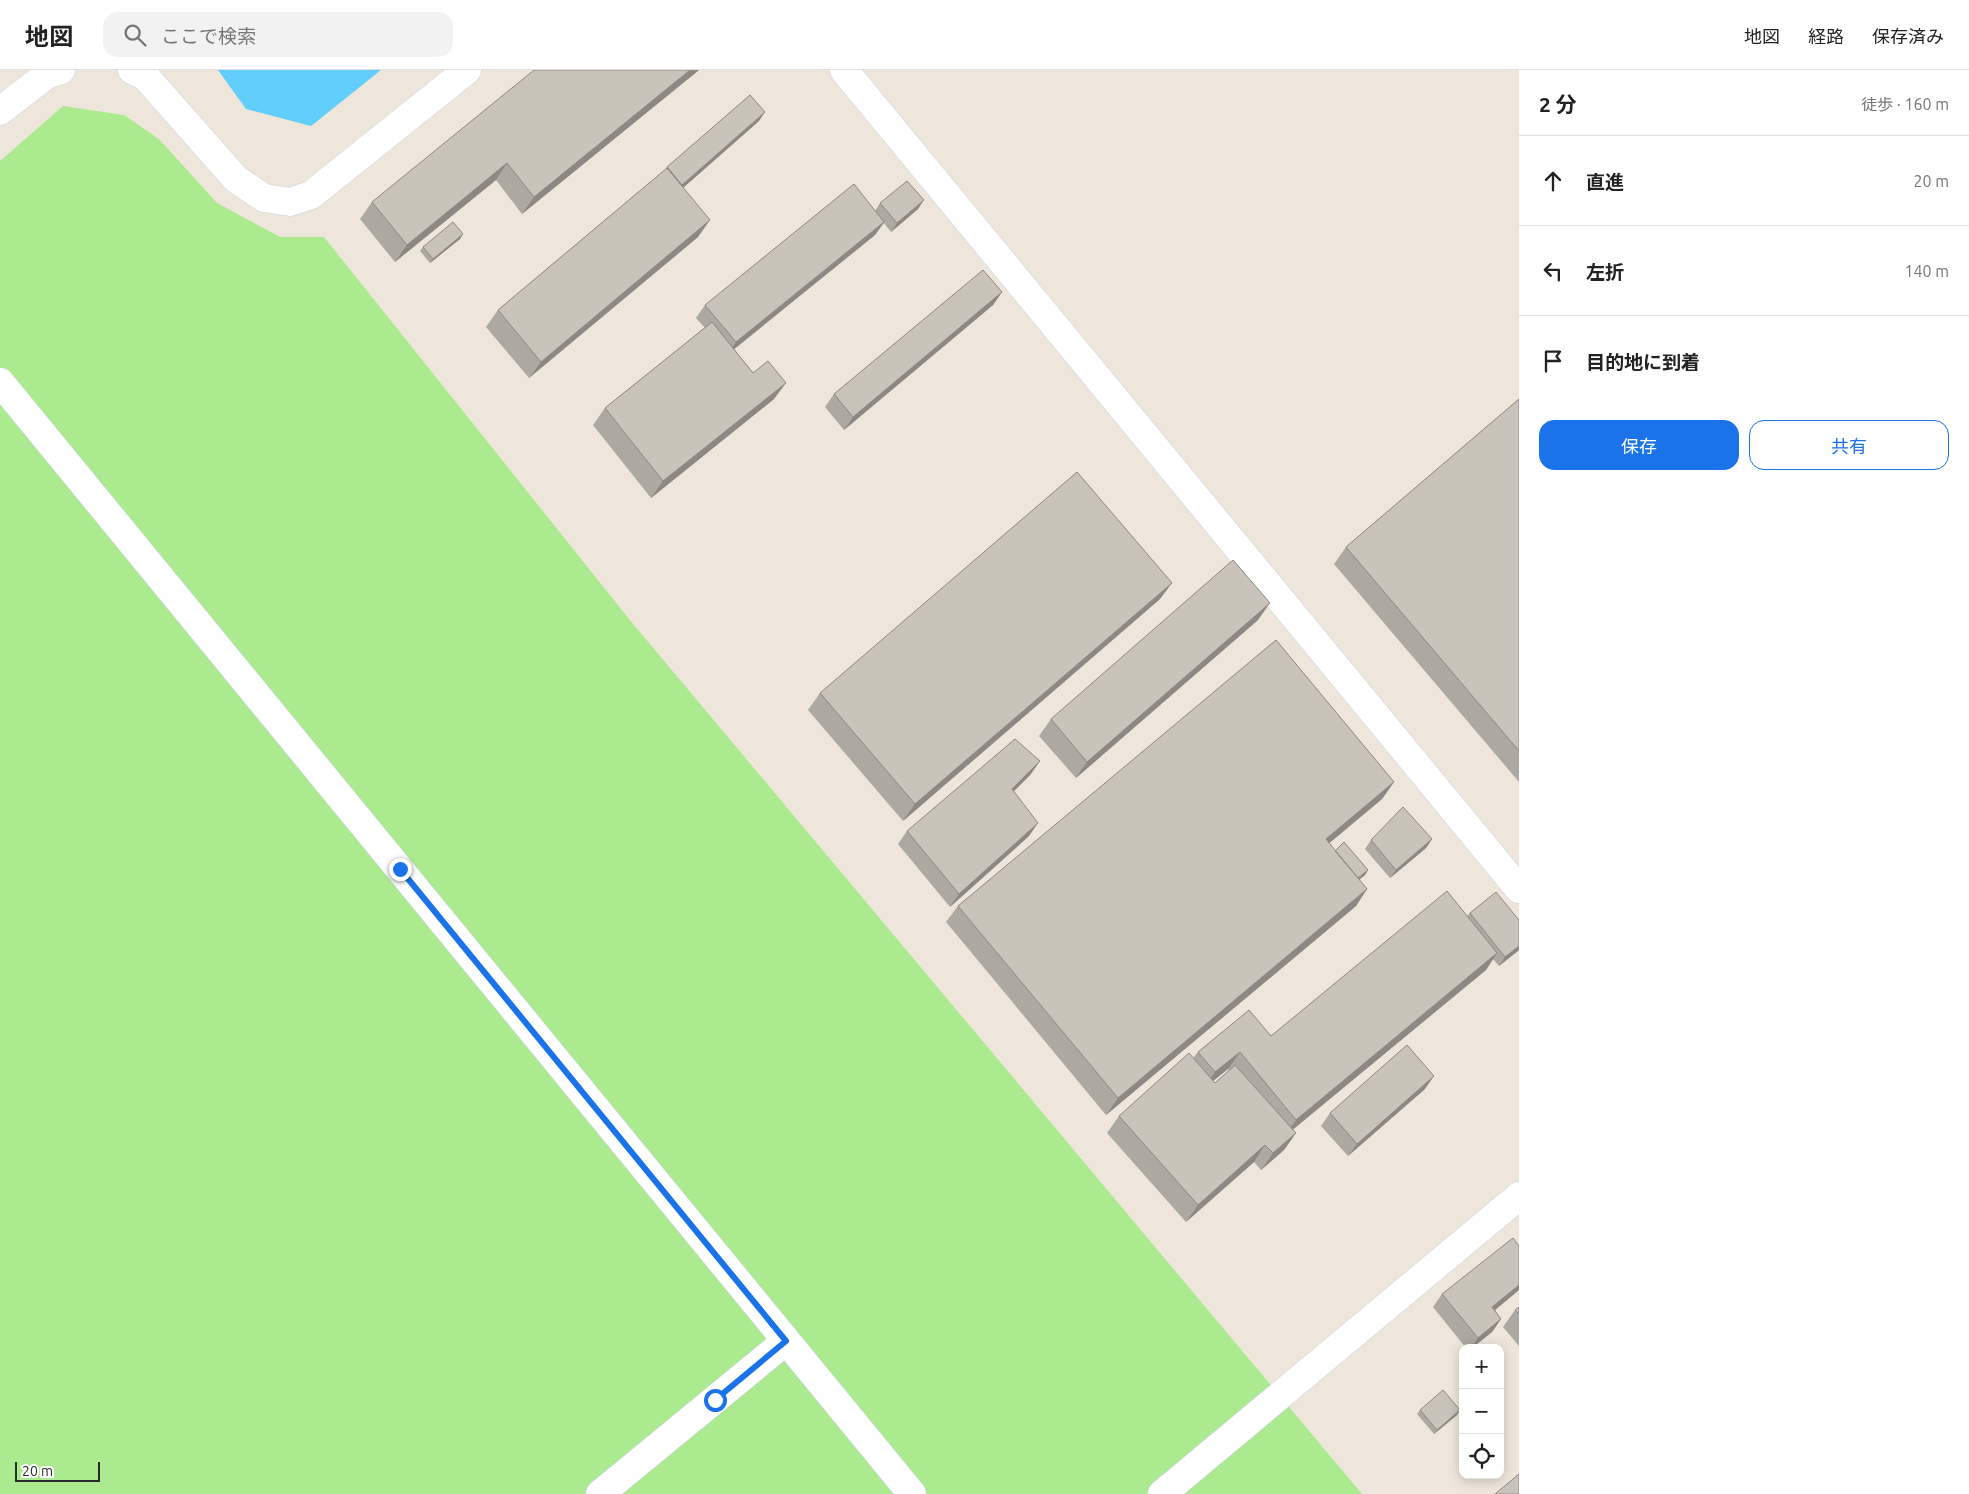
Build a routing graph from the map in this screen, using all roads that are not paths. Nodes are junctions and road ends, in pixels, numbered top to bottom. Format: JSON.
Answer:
{"nodes":[{"id":1,"x":61,"y":70,"type":"edge"},
{"id":2,"x":132,"y":70,"type":"edge"},
{"id":3,"x":467,"y":70,"type":"edge"},
{"id":4,"x":844,"y":70,"type":"edge"},
{"id":5,"x":0,"y":111,"type":"edge"},
{"id":6,"x":0,"y":382,"type":"edge"},
{"id":7,"x":1519,"y":889,"type":"edge"},
{"id":8,"x":1519,"y":1196,"type":"edge"},
{"id":9,"x":786,"y":1341,"type":"junction"},
{"id":10,"x":600,"y":1494,"type":"edge"},
{"id":11,"x":912,"y":1494,"type":"edge"},
{"id":12,"x":1162,"y":1494,"type":"edge"}],
"edges":[{"from":1,"to":5,"type":"street"},
{"from":2,"to":3,"type":"street"},
{"from":4,"to":7,"type":"street"},
{"from":6,"to":9,"type":"street"},
{"from":8,"to":12,"type":"street"},
{"from":9,"to":10,"type":"street"},
{"from":9,"to":11,"type":"street"}]}
